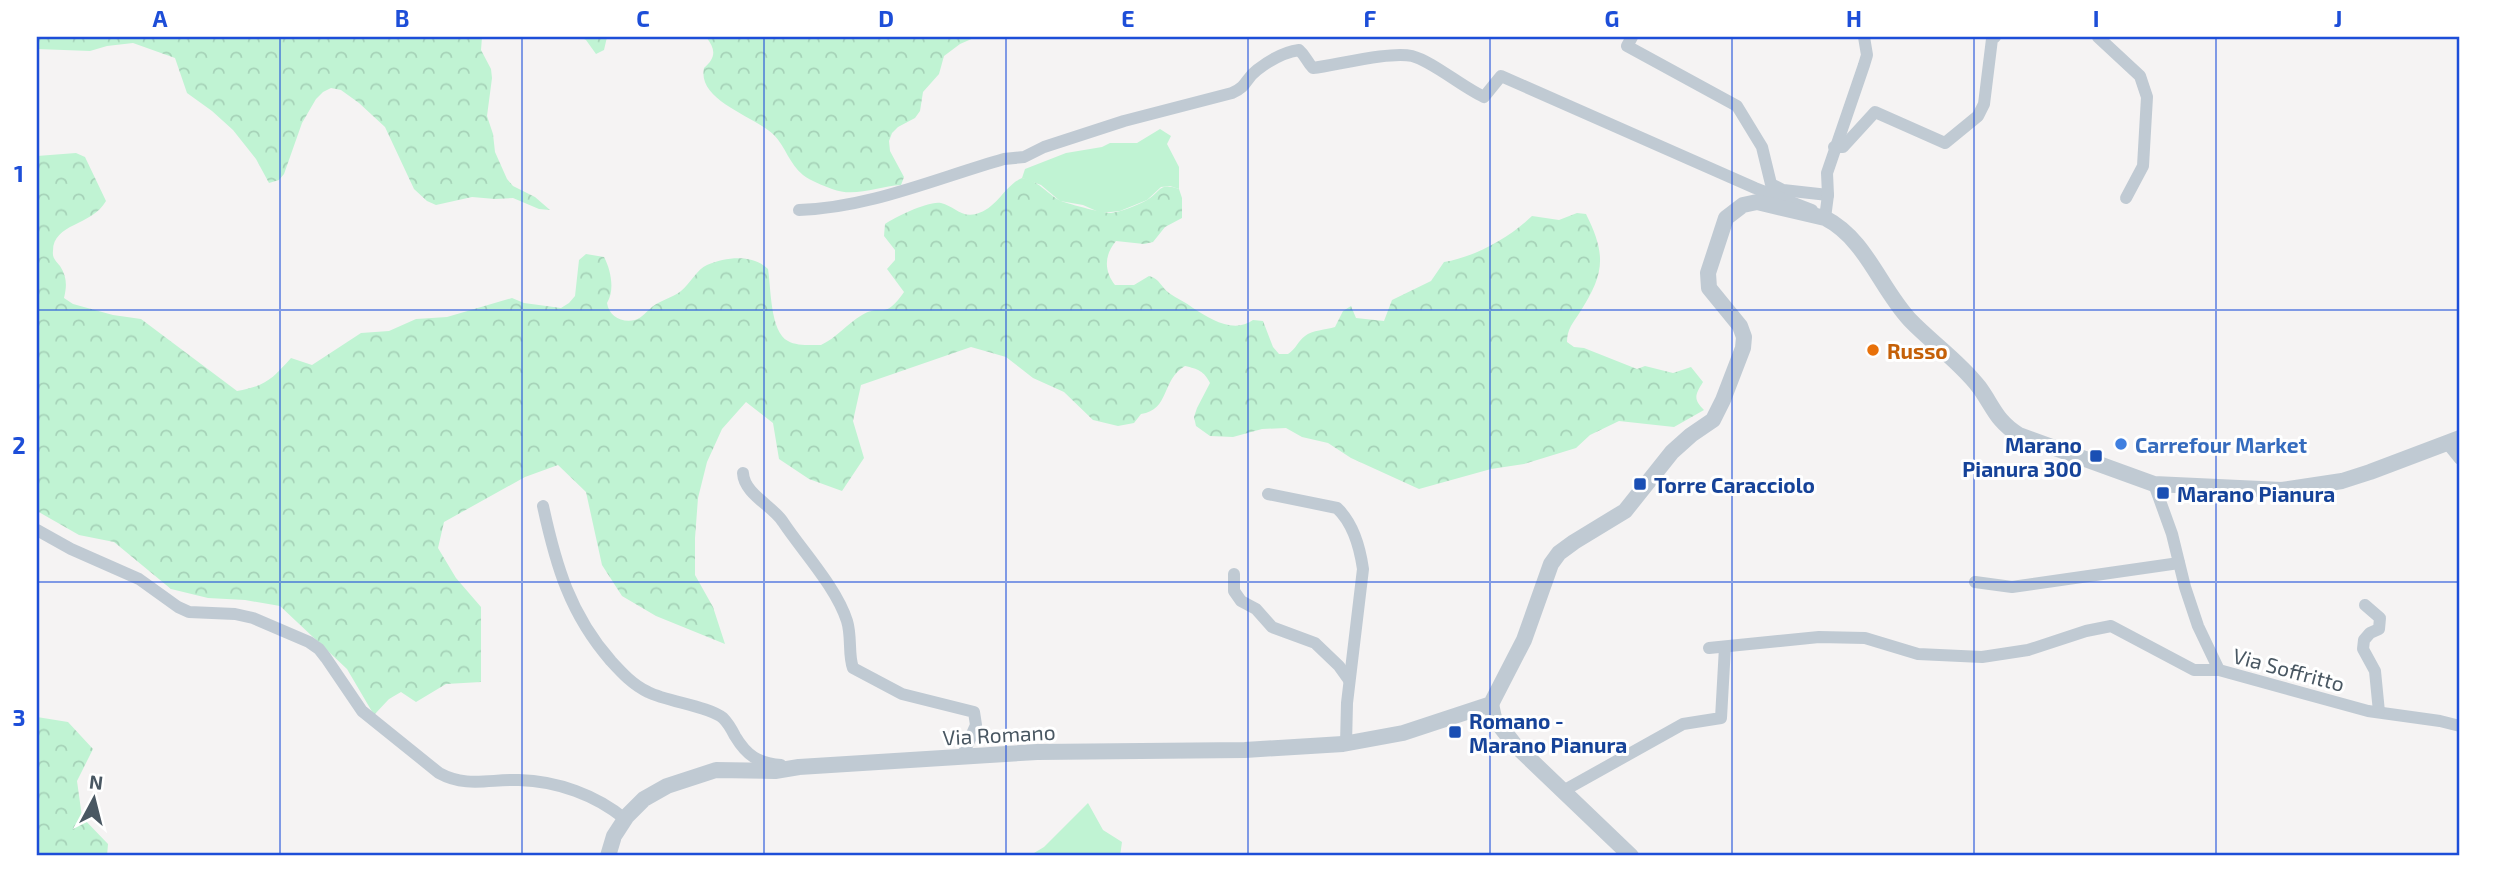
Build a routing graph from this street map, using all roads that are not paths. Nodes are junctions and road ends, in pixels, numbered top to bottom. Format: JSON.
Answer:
{"nodes":[{"id":1,"x":1632,"y":37,"type":"edge"},
{"id":2,"x":1864,"y":37,"type":"edge"},
{"id":3,"x":1995,"y":37,"type":"edge"},
{"id":4,"x":2098,"y":37,"type":"edge"},
{"id":5,"x":1835,"y":147,"type":"junction"},
{"id":6,"x":1828,"y":195,"type":"junction"},
{"id":7,"x":2126,"y":198,"type":"dead end"},
{"id":8,"x":799,"y":210,"type":"dead end"},
{"id":9,"x":1821,"y":217,"type":"junction"},
{"id":10,"x":2453,"y":441,"type":"edge"},
{"id":11,"x":2460,"y":458,"type":"edge"},
{"id":12,"x":743,"y":473,"type":"dead end"},
{"id":13,"x":2154,"y":484,"type":"junction"},
{"id":14,"x":1268,"y":494,"type":"dead end"},
{"id":15,"x":543,"y":506,"type":"dead end"},
{"id":16,"x":37,"y":530,"type":"edge"},
{"id":17,"x":2179,"y":563,"type":"junction"},
{"id":18,"x":1234,"y":574,"type":"dead end"},
{"id":19,"x":1975,"y":582,"type":"dead end"},
{"id":20,"x":2365,"y":605,"type":"dead end"},
{"id":21,"x":1725,"y":646,"type":"junction"},
{"id":22,"x":1709,"y":648,"type":"dead end"},
{"id":23,"x":2219,"y":670,"type":"junction"},
{"id":24,"x":1349,"y":680,"type":"junction"},
{"id":25,"x":1491,"y":704,"type":"junction"},
{"id":26,"x":2379,"y":712,"type":"junction"},
{"id":27,"x":2460,"y":726,"type":"edge"},
{"id":28,"x":1346,"y":744,"type":"junction"},
{"id":29,"x":962,"y":757,"type":"junction"},
{"id":30,"x":799,"y":767,"type":"junction"},
{"id":31,"x":1563,"y":791,"type":"junction"},
{"id":32,"x":625,"y":819,"type":"junction"},
{"id":33,"x":608,"y":856,"type":"edge"},
{"id":34,"x":1631,"y":856,"type":"edge"}],
"edges":[{"from":1,"to":6,"type":"street"},
{"from":2,"to":5,"type":"street"},
{"from":3,"to":5,"type":"street"},
{"from":4,"to":7,"type":"street"},
{"from":5,"to":6,"type":"street"},
{"from":6,"to":9,"type":"street"},
{"from":8,"to":9,"type":"street"},
{"from":9,"to":13,"type":"street"},
{"from":9,"to":25,"type":"street"},
{"from":10,"to":11,"type":"street"},
{"from":10,"to":13,"type":"street"},
{"from":12,"to":29,"type":"street"},
{"from":13,"to":17,"type":"street","name":"Via Soffritto"},
{"from":14,"to":24,"type":"street"},
{"from":15,"to":30,"type":"street"},
{"from":16,"to":32,"type":"street"},
{"from":17,"to":19,"type":"street"},
{"from":17,"to":23,"type":"street","name":"Via Soffritto"},
{"from":18,"to":24,"type":"street"},
{"from":20,"to":26,"type":"street"},
{"from":21,"to":22,"type":"street"},
{"from":21,"to":23,"type":"street"},
{"from":21,"to":31,"type":"street"},
{"from":23,"to":26,"type":"street","name":"Via Soffritto"},
{"from":24,"to":28,"type":"street"},
{"from":25,"to":28,"type":"street","name":"Via Romano"},
{"from":25,"to":31,"type":"street"},
{"from":26,"to":27,"type":"street","name":"Via Soffritto"},
{"from":28,"to":29,"type":"street","name":"Via Romano"},
{"from":29,"to":30,"type":"street","name":"Via Romano"},
{"from":30,"to":32,"type":"street","name":"Via Romano"},
{"from":31,"to":34,"type":"street"},
{"from":32,"to":33,"type":"street","name":"Via Romano"}]}
